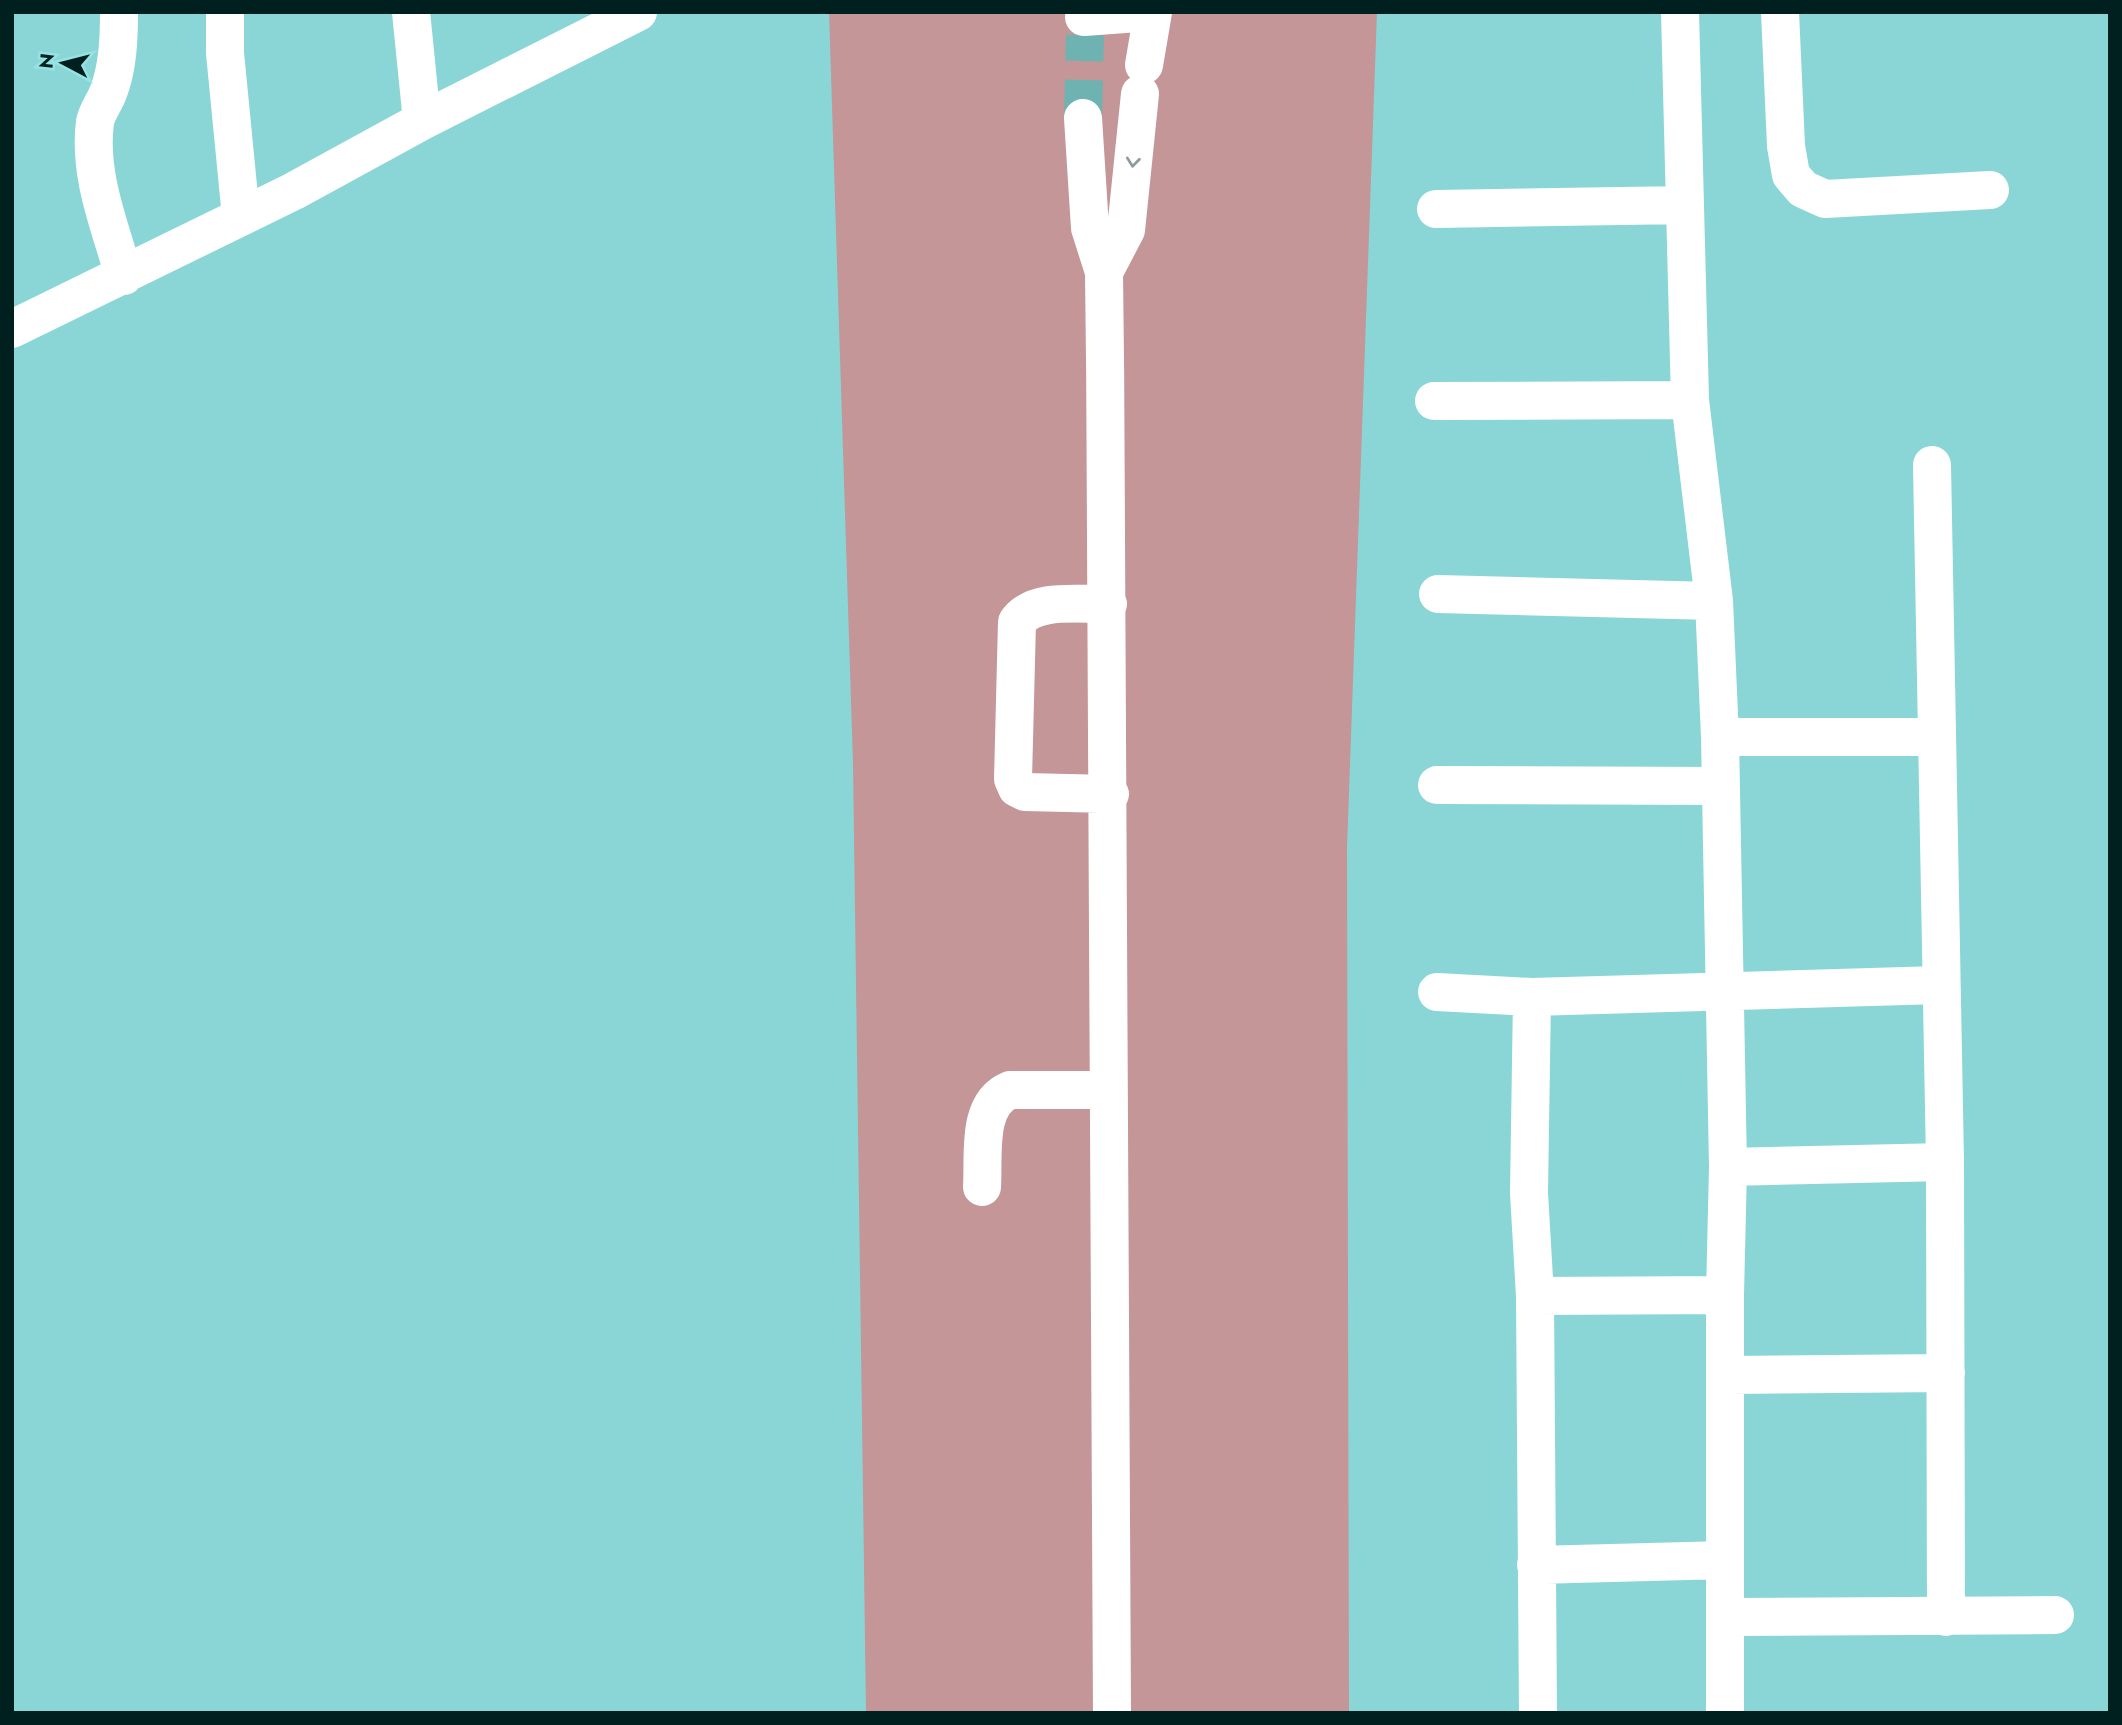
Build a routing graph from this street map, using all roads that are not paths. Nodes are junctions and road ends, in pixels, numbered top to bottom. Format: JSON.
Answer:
{"nodes":[{"id":1,"x":119,"y":12,"type":"edge"},
{"id":2,"x":225,"y":12,"type":"edge"},
{"id":3,"x":411,"y":12,"type":"edge"},
{"id":4,"x":638,"y":12,"type":"edge"},
{"id":5,"x":1152,"y":12,"type":"edge"},
{"id":6,"x":1680,"y":12,"type":"edge"},
{"id":7,"x":1780,"y":12,"type":"edge"},
{"id":8,"x":1076,"y":21,"type":"edge"},
{"id":9,"x":1083,"y":118,"type":"tunnel mouth"},
{"id":10,"x":422,"y":121,"type":"junction"},
{"id":11,"x":1990,"y":190,"type":"dead end"},
{"id":12,"x":1685,"y":205,"type":"junction"},
{"id":13,"x":1436,"y":209,"type":"dead end"},
{"id":14,"x":241,"y":217,"type":"junction"},
{"id":15,"x":1104,"y":272,"type":"junction"},
{"id":16,"x":124,"y":276,"type":"junction"},
{"id":17,"x":12,"y":329,"type":"edge"},
{"id":18,"x":1690,"y":400,"type":"junction"},
{"id":19,"x":1434,"y":401,"type":"dead end"},
{"id":20,"x":1932,"y":465,"type":"dead end"},
{"id":21,"x":1438,"y":594,"type":"dead end"},
{"id":22,"x":1714,"y":601,"type":"junction"},
{"id":23,"x":1108,"y":604,"type":"junction"},
{"id":24,"x":1720,"y":737,"type":"junction"},
{"id":25,"x":1937,"y":737,"type":"junction"},
{"id":26,"x":1437,"y":785,"type":"dead end"},
{"id":27,"x":1720,"y":786,"type":"junction"},
{"id":28,"x":1110,"y":794,"type":"junction"},
{"id":29,"x":1939,"y":985,"type":"junction"},
{"id":30,"x":1437,"y":992,"type":"dead end"},
{"id":31,"x":1726,"y":992,"type":"junction"},
{"id":32,"x":1532,"y":997,"type":"junction"},
{"id":33,"x":1107,"y":1090,"type":"junction"},
{"id":34,"x":1945,"y":1162,"type":"junction"},
{"id":35,"x":1728,"y":1167,"type":"junction"},
{"id":36,"x":982,"y":1187,"type":"dead end"},
{"id":37,"x":1725,"y":1295,"type":"junction"},
{"id":38,"x":1535,"y":1296,"type":"junction"},
{"id":39,"x":1946,"y":1373,"type":"junction"},
{"id":40,"x":1727,"y":1375,"type":"junction"},
{"id":41,"x":1726,"y":1560,"type":"junction"},
{"id":42,"x":1536,"y":1564,"type":"junction"},
{"id":43,"x":2055,"y":1615,"type":"dead end"},
{"id":44,"x":1725,"y":1617,"type":"junction"},
{"id":45,"x":1945,"y":1617,"type":"junction"},
{"id":46,"x":1112,"y":1713,"type":"edge"},
{"id":47,"x":1538,"y":1713,"type":"edge"},
{"id":48,"x":1725,"y":1713,"type":"edge"}],
"edges":[{"from":1,"to":16,"type":"street"},
{"from":2,"to":14,"type":"street"},
{"from":3,"to":10,"type":"street"},
{"from":4,"to":10,"type":"street"},
{"from":5,"to":8,"type":"street"},
{"from":5,"to":15,"type":"street","one_way":true},
{"from":6,"to":12,"type":"street"},
{"from":7,"to":11,"type":"street"},
{"from":9,"to":15,"type":"street"},
{"from":10,"to":14,"type":"street"},
{"from":12,"to":13,"type":"street"},
{"from":12,"to":18,"type":"street"},
{"from":14,"to":16,"type":"street"},
{"from":15,"to":23,"type":"street"},
{"from":16,"to":17,"type":"street"},
{"from":18,"to":19,"type":"street"},
{"from":18,"to":22,"type":"street"},
{"from":20,"to":25,"type":"street"},
{"from":21,"to":22,"type":"street"},
{"from":22,"to":24,"type":"street"},
{"from":23,"to":28,"type":"street"},
{"from":23,"to":28,"type":"street"},
{"from":24,"to":25,"type":"street"},
{"from":24,"to":27,"type":"street"},
{"from":25,"to":29,"type":"street"},
{"from":26,"to":27,"type":"street"},
{"from":27,"to":31,"type":"street"},
{"from":28,"to":33,"type":"street"},
{"from":29,"to":31,"type":"street"},
{"from":29,"to":34,"type":"street"},
{"from":30,"to":32,"type":"street"},
{"from":31,"to":32,"type":"street"},
{"from":31,"to":35,"type":"street"},
{"from":32,"to":38,"type":"street"},
{"from":33,"to":36,"type":"street"},
{"from":33,"to":46,"type":"street"},
{"from":34,"to":35,"type":"street"},
{"from":34,"to":39,"type":"street"},
{"from":35,"to":37,"type":"street"},
{"from":37,"to":38,"type":"street"},
{"from":37,"to":40,"type":"street"},
{"from":38,"to":42,"type":"street"},
{"from":39,"to":40,"type":"street"},
{"from":39,"to":45,"type":"street"},
{"from":40,"to":41,"type":"street"},
{"from":41,"to":42,"type":"street"},
{"from":41,"to":44,"type":"street"},
{"from":42,"to":47,"type":"street"},
{"from":43,"to":45,"type":"street"},
{"from":44,"to":45,"type":"street"},
{"from":44,"to":48,"type":"street"}]}
